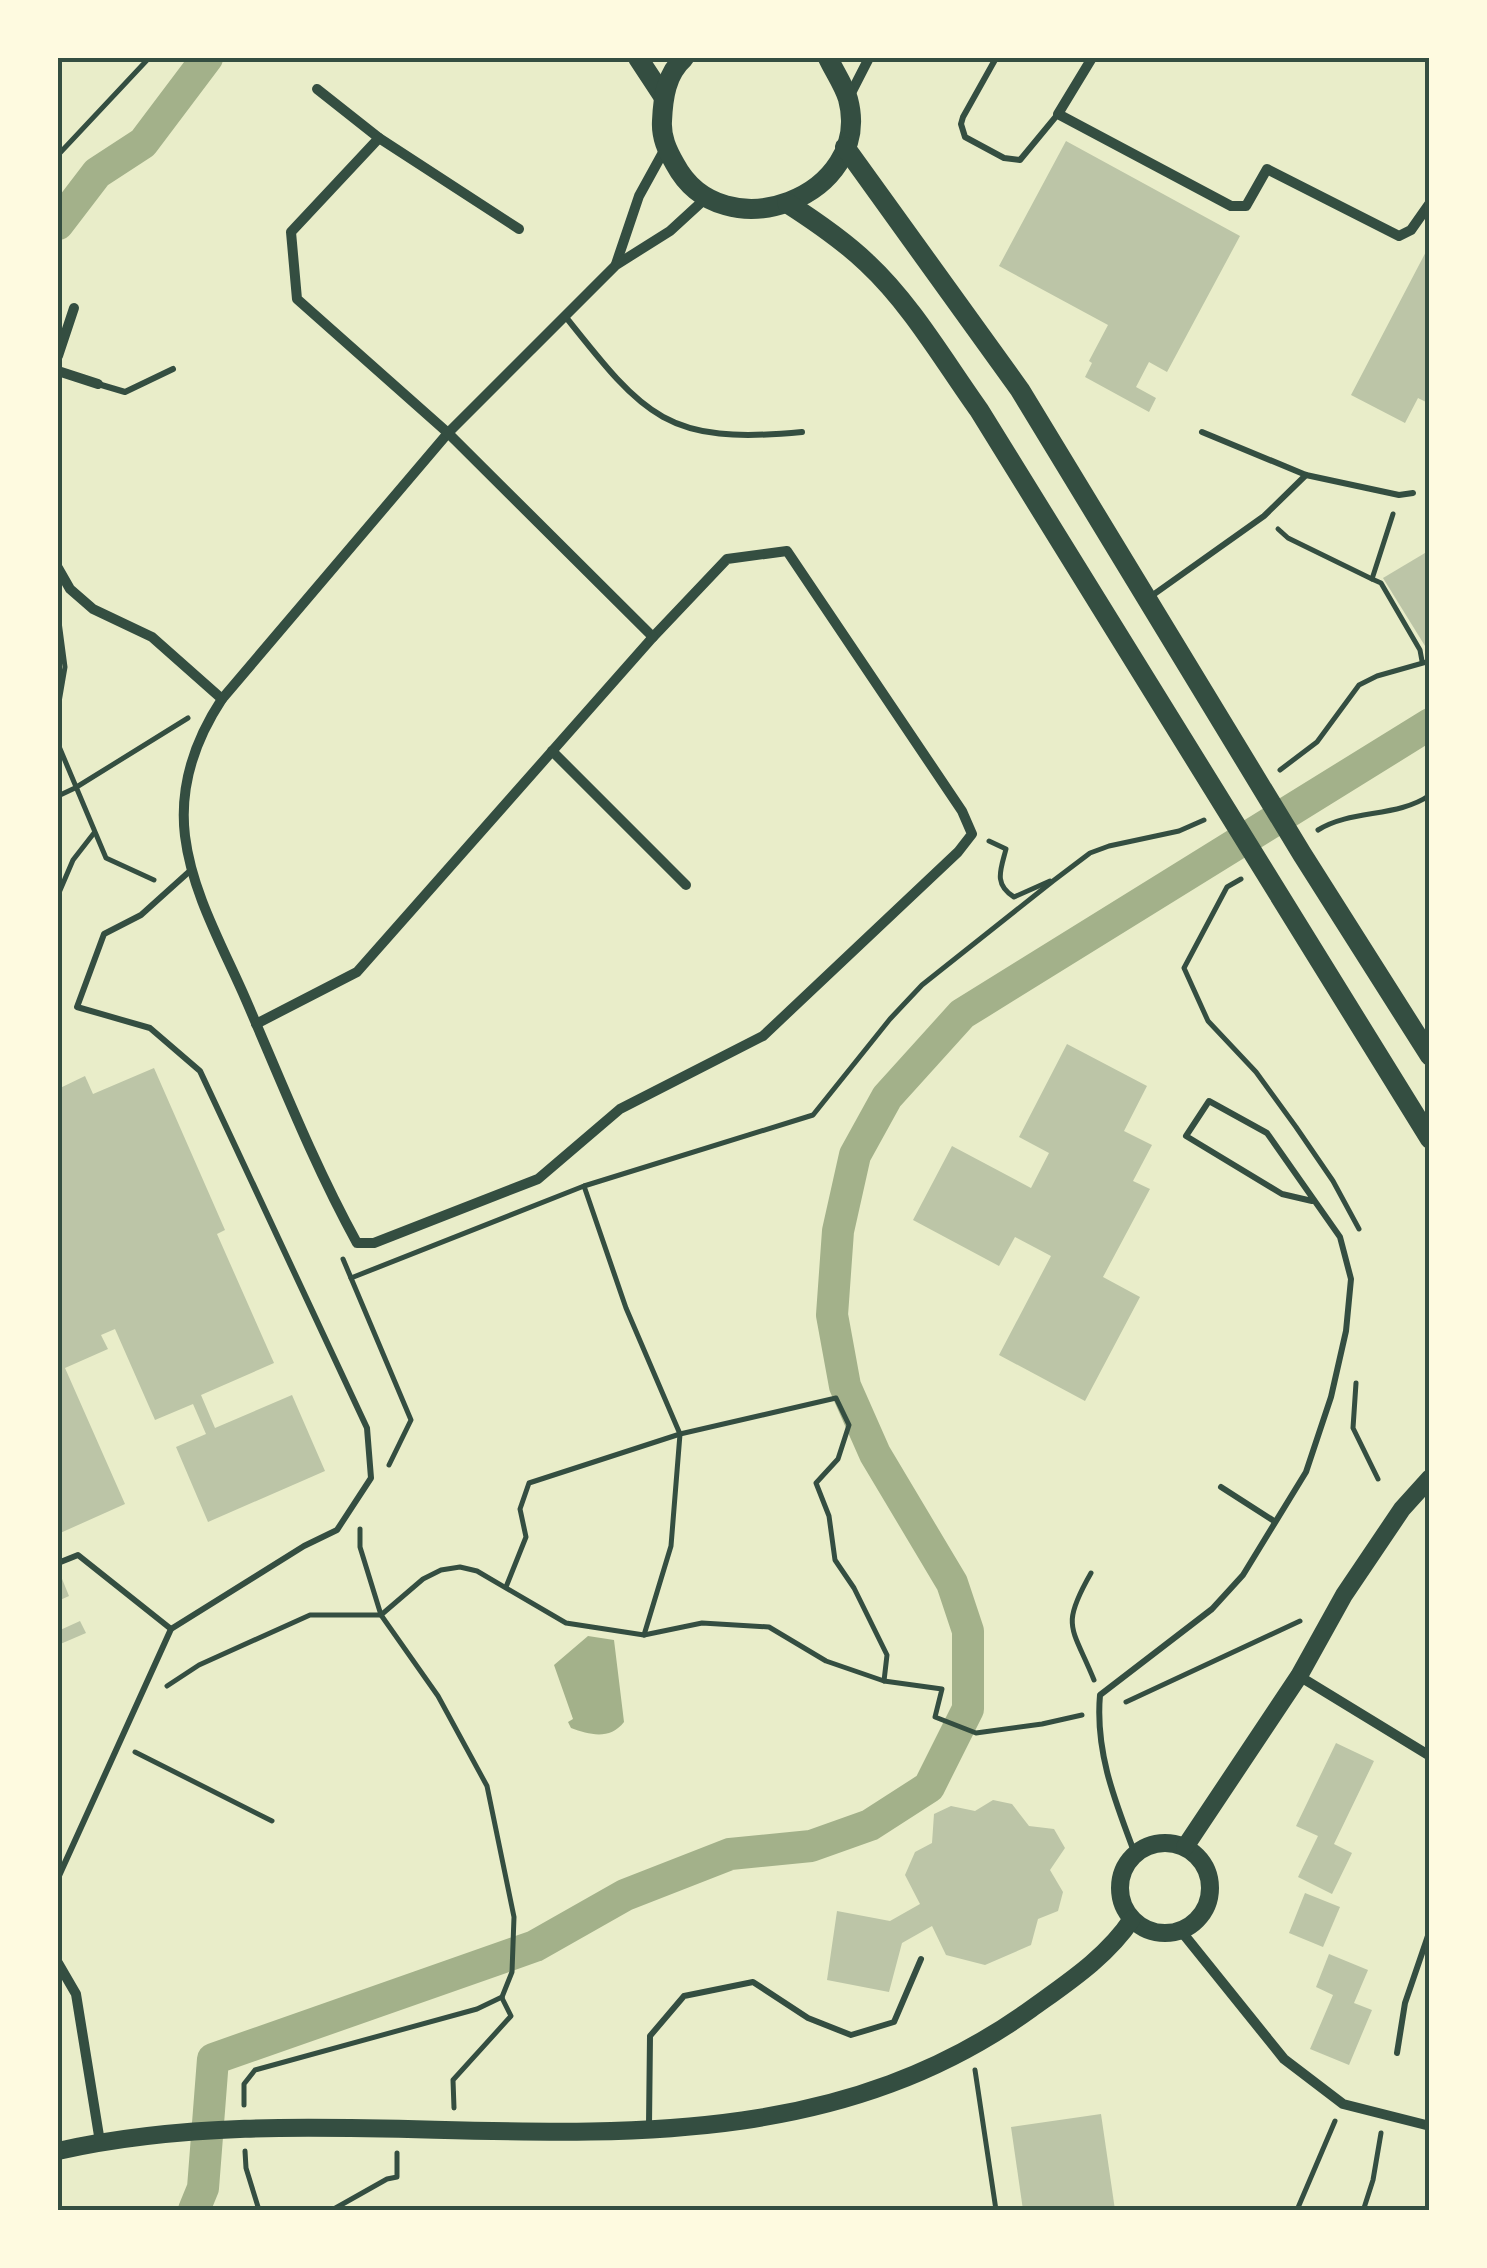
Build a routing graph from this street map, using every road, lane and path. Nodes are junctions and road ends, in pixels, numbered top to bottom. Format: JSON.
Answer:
{"nodes":[{"id":1,"x":149,"y":58,"type":"edge"},
{"id":2,"x":638,"y":58,"type":"edge"},
{"id":3,"x":684,"y":58,"type":"edge"},
{"id":4,"x":828,"y":58,"type":"edge"},
{"id":5,"x":870,"y":58,"type":"edge"},
{"id":6,"x":996,"y":58,"type":"edge"},
{"id":7,"x":1092,"y":58,"type":"edge"},
{"id":8,"x":317,"y":89,"type":"dead end"},
{"id":9,"x":663,"y":96,"type":"junction"},
{"id":10,"x":848,"y":99,"type":"junction"},
{"id":11,"x":1058,"y":114,"type":"junction"},
{"id":12,"x":379,"y":138,"type":"junction"},
{"id":13,"x":666,"y":147,"type":"junction"},
{"id":14,"x":845,"y":147,"type":"junction"},
{"id":15,"x":58,"y":154,"type":"edge"},
{"id":16,"x":706,"y":198,"type":"junction"},
{"id":17,"x":787,"y":203,"type":"junction"},
{"id":18,"x":1430,"y":203,"type":"edge"},
{"id":19,"x":519,"y":229,"type":"dead end"},
{"id":20,"x":616,"y":265,"type":"junction"},
{"id":21,"x":74,"y":308,"type":"dead end"},
{"id":22,"x":565,"y":316,"type":"junction"},
{"id":23,"x":58,"y":356,"type":"edge"},
{"id":24,"x":173,"y":369,"type":"dead end"},
{"id":25,"x":58,"y":371,"type":"edge"},
{"id":26,"x":98,"y":384,"type":"joint"},
{"id":27,"x":802,"y":432,"type":"dead end"},
{"id":28,"x":1202,"y":432,"type":"dead end"},
{"id":29,"x":448,"y":434,"type":"junction"},
{"id":30,"x":1306,"y":475,"type":"junction"},
{"id":31,"x":1414,"y":493,"type":"dead end"},
{"id":32,"x":1398,"y":495,"type":"junction"},
{"id":33,"x":1264,"y":516,"type":"junction"},
{"id":34,"x":58,"y":568,"type":"edge"},
{"id":35,"x":1372,"y":579,"type":"junction"},
{"id":36,"x":1148,"y":598,"type":"junction"},
{"id":37,"x":58,"y":614,"type":"edge"},
{"id":38,"x":653,"y":637,"type":"junction"},
{"id":39,"x":1426,"y":661,"type":"edge"},
{"id":40,"x":222,"y":699,"type":"junction"},
{"id":41,"x":58,"y":708,"type":"edge"},
{"id":42,"x":58,"y":744,"type":"edge"},
{"id":43,"x":552,"y":751,"type":"junction"},
{"id":44,"x":59,"y":753,"type":"edge"},
{"id":45,"x":1276,"y":772,"type":"dead end"},
{"id":46,"x":75,"y":788,"type":"junction"},
{"id":47,"x":1430,"y":795,"type":"edge"},
{"id":48,"x":58,"y":796,"type":"edge"},
{"id":49,"x":1215,"y":804,"type":"junction"},
{"id":50,"x":1318,"y":831,"type":"dead end"},
{"id":51,"x":94,"y":833,"type":"junction"},
{"id":52,"x":972,"y":834,"type":"junction"},
{"id":53,"x":192,"y":868,"type":"junction"},
{"id":54,"x":1242,"y":878,"type":"dead end"},
{"id":55,"x":1053,"y":881,"type":"junction"},
{"id":56,"x":686,"y":884,"type":"dead end"},
{"id":57,"x":167,"y":891,"type":"junction"},
{"id":58,"x":58,"y":895,"type":"edge"},
{"id":59,"x":256,"y":1024,"type":"junction"},
{"id":60,"x":1430,"y":1056,"type":"edge"},
{"id":61,"x":1430,"y":1139,"type":"edge"},
{"id":62,"x":584,"y":1186,"type":"junction"},
{"id":63,"x":1312,"y":1201,"type":"junction"},
{"id":64,"x":1361,"y":1239,"type":"dead end"},
{"id":65,"x":337,"y":1245,"type":"dead end"},
{"id":66,"x":351,"y":1278,"type":"junction"},
{"id":67,"x":1356,"y":1378,"type":"dead end"},
{"id":68,"x":680,"y":1434,"type":"junction"},
{"id":69,"x":386,"y":1473,"type":"dead end"},
{"id":70,"x":1378,"y":1478,"type":"dead end"},
{"id":71,"x":1430,"y":1478,"type":"edge"},
{"id":72,"x":1221,"y":1487,"type":"dead end"},
{"id":73,"x":1274,"y":1521,"type":"junction"},
{"id":74,"x":360,"y":1526,"type":"dead end"},
{"id":75,"x":58,"y":1563,"type":"edge"},
{"id":76,"x":1091,"y":1573,"type":"dead end"},
{"id":77,"x":506,"y":1587,"type":"junction"},
{"id":78,"x":381,"y":1615,"type":"junction"},
{"id":79,"x":171,"y":1628,"type":"junction"},
{"id":80,"x":644,"y":1635,"type":"junction"},
{"id":81,"x":1299,"y":1676,"type":"junction"},
{"id":82,"x":884,"y":1682,"type":"junction"},
{"id":83,"x":1100,"y":1695,"type":"junction"},
{"id":84,"x":134,"y":1711,"type":"junction"},
{"id":85,"x":976,"y":1733,"type":"dead end"},
{"id":86,"x":119,"y":1744,"type":"junction"},
{"id":87,"x":1430,"y":1756,"type":"edge"},
{"id":88,"x":272,"y":1822,"type":"dead end"},
{"id":89,"x":1185,"y":1847,"type":"junction"},
{"id":90,"x":1134,"y":1854,"type":"junction"},
{"id":91,"x":58,"y":1878,"type":"edge"},
{"id":92,"x":1132,"y":1919,"type":"junction"},
{"id":93,"x":1430,"y":1930,"type":"edge"},
{"id":94,"x":1181,"y":1931,"type":"junction"},
{"id":95,"x":921,"y":1959,"type":"dead end"},
{"id":96,"x":58,"y":1963,"type":"edge"},
{"id":97,"x":502,"y":1997,"type":"junction"},
{"id":98,"x":971,"y":2048,"type":"junction"},
{"id":99,"x":1397,"y":2053,"type":"dead end"},
{"id":100,"x":1343,"y":2104,"type":"junction"},
{"id":101,"x":244,"y":2111,"type":"dead end"},
{"id":102,"x":1384,"y":2117,"type":"junction"},
{"id":103,"x":1430,"y":2126,"type":"edge"},
{"id":104,"x":397,"y":2130,"type":"junction"},
{"id":105,"x":455,"y":2130,"type":"junction"},
{"id":106,"x":649,"y":2131,"type":"junction"},
{"id":107,"x":100,"y":2142,"type":"junction"},
{"id":108,"x":245,"y":2149,"type":"dead end"},
{"id":109,"x":58,"y":2151,"type":"edge"},
{"id":110,"x":259,"y":2210,"type":"edge"},
{"id":111,"x":332,"y":2210,"type":"edge"},
{"id":112,"x":996,"y":2210,"type":"edge"},
{"id":113,"x":1297,"y":2210,"type":"edge"},
{"id":114,"x":1365,"y":2210,"type":"edge"}],
"edges":[{"from":1,"to":15,"type":"path"},
{"from":2,"to":9,"type":"main road"},
{"from":3,"to":9,"type":"main road"},
{"from":4,"to":10,"type":"main road"},
{"from":5,"to":10,"type":"street"},
{"from":6,"to":11,"type":"lane"},
{"from":7,"to":11,"type":"street"},
{"from":8,"to":12,"type":"street"},
{"from":9,"to":13,"type":"main road"},
{"from":10,"to":14,"type":"main road"},
{"from":11,"to":18,"type":"street"},
{"from":12,"to":19,"type":"street"},
{"from":12,"to":29,"type":"street"},
{"from":13,"to":16,"type":"main road"},
{"from":13,"to":20,"type":"street"},
{"from":14,"to":17,"type":"main road"},
{"from":14,"to":36,"type":"main road"},
{"from":16,"to":17,"type":"main road"},
{"from":16,"to":20,"type":"street"},
{"from":17,"to":49,"type":"main road"},
{"from":20,"to":22,"type":"street"},
{"from":21,"to":23,"type":"street"},
{"from":22,"to":27,"type":"lane"},
{"from":22,"to":29,"type":"street"},
{"from":24,"to":26,"type":"lane"},
{"from":25,"to":26,"type":"street"},
{"from":28,"to":30,"type":"lane"},
{"from":29,"to":38,"type":"street"},
{"from":29,"to":40,"type":"street"},
{"from":30,"to":32,"type":"lane"},
{"from":30,"to":33,"type":"lane"},
{"from":31,"to":32,"type":"lane"},
{"from":32,"to":35,"type":"path"},
{"from":33,"to":35,"type":"path"},
{"from":33,"to":36,"type":"lane"},
{"from":34,"to":40,"type":"street"},
{"from":35,"to":39,"type":"path"},
{"from":36,"to":60,"type":"main road"},
{"from":37,"to":41,"type":"path"},
{"from":38,"to":43,"type":"street"},
{"from":38,"to":52,"type":"street"},
{"from":39,"to":45,"type":"path"},
{"from":40,"to":46,"type":"path"},
{"from":40,"to":53,"type":"street"},
{"from":42,"to":44,"type":"path"},
{"from":43,"to":56,"type":"street"},
{"from":43,"to":59,"type":"street"},
{"from":44,"to":46,"type":"path"},
{"from":46,"to":48,"type":"path"},
{"from":46,"to":51,"type":"path"},
{"from":47,"to":50,"type":"path"},
{"from":49,"to":55,"type":"path"},
{"from":49,"to":61,"type":"main road"},
{"from":51,"to":57,"type":"path"},
{"from":51,"to":58,"type":"path"},
{"from":52,"to":55,"type":"path"},
{"from":52,"to":59,"type":"street"},
{"from":53,"to":57,"type":"lane"},
{"from":53,"to":59,"type":"street"},
{"from":54,"to":64,"type":"path"},
{"from":55,"to":62,"type":"path"},
{"from":57,"to":79,"type":"lane"},
{"from":62,"to":66,"type":"path"},
{"from":62,"to":68,"type":"path"},
{"from":63,"to":63,"type":"lane"},
{"from":63,"to":73,"type":"lane"},
{"from":65,"to":66,"type":"path"},
{"from":66,"to":69,"type":"path"},
{"from":67,"to":70,"type":"path"},
{"from":68,"to":77,"type":"path"},
{"from":68,"to":80,"type":"path"},
{"from":68,"to":82,"type":"path"},
{"from":71,"to":81,"type":"street"},
{"from":72,"to":73,"type":"lane"},
{"from":73,"to":83,"type":"lane"},
{"from":74,"to":78,"type":"path"},
{"from":75,"to":79,"type":"lane"},
{"from":76,"to":83,"type":"path"},
{"from":77,"to":78,"type":"path"},
{"from":77,"to":80,"type":"path"},
{"from":78,"to":84,"type":"path"},
{"from":78,"to":97,"type":"path"},
{"from":79,"to":84,"type":"lane"},
{"from":80,"to":82,"type":"path"},
{"from":81,"to":87,"type":"street"},
{"from":81,"to":89,"type":"street"},
{"from":82,"to":85,"type":"path"},
{"from":83,"to":90,"type":"lane"},
{"from":84,"to":86,"type":"lane"},
{"from":86,"to":88,"type":"path"},
{"from":86,"to":91,"type":"lane"},
{"from":89,"to":90,"type":"street"},
{"from":89,"to":94,"type":"street"},
{"from":90,"to":92,"type":"street"},
{"from":92,"to":94,"type":"street"},
{"from":92,"to":98,"type":"street"},
{"from":93,"to":99,"type":"lane"},
{"from":94,"to":100,"type":"street"},
{"from":95,"to":106,"type":"lane"},
{"from":96,"to":107,"type":"street"},
{"from":97,"to":101,"type":"path"},
{"from":97,"to":105,"type":"path"},
{"from":98,"to":106,"type":"street"},
{"from":98,"to":112,"type":"path"},
{"from":100,"to":102,"type":"street"},
{"from":100,"to":113,"type":"path"},
{"from":102,"to":103,"type":"street"},
{"from":102,"to":114,"type":"path"},
{"from":104,"to":105,"type":"street"},
{"from":104,"to":107,"type":"street"},
{"from":104,"to":111,"type":"path"},
{"from":105,"to":106,"type":"street"},
{"from":107,"to":109,"type":"street"},
{"from":108,"to":110,"type":"path"}]}
